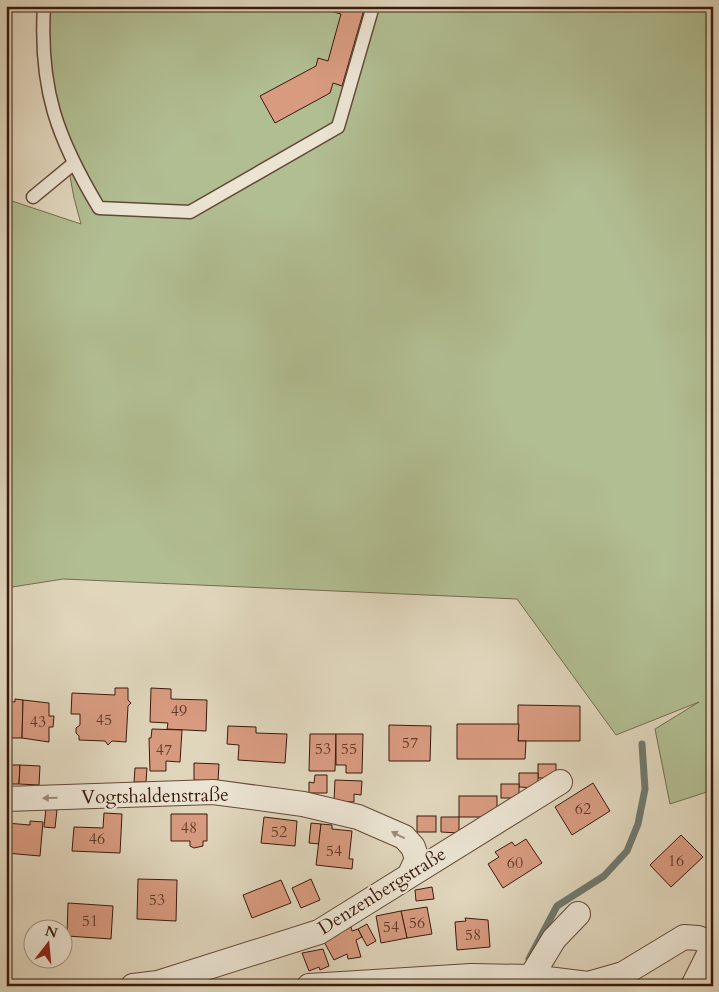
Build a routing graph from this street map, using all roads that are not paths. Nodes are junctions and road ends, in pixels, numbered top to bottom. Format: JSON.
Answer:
{"nodes":[{"id":1,"x":44,"y":6,"type":"edge"},
{"id":2,"x":373,"y":6,"type":"edge"},
{"id":3,"x":73,"y":164,"type":"junction"},
{"id":4,"x":33,"y":197,"type":"dead end"},
{"id":5,"x":560,"y":782,"type":"dead end"},
{"id":6,"x":6,"y":799,"type":"edge"},
{"id":7,"x":410,"y":874,"type":"junction"},
{"id":8,"x":578,"y":914,"type":"dead end"},
{"id":9,"x":531,"y":977,"type":"junction"},
{"id":10,"x":158,"y":983,"type":"junction"},
{"id":11,"x":133,"y":986,"type":"edge"},
{"id":12,"x":184,"y":986,"type":"edge"},
{"id":13,"x":309,"y":986,"type":"edge"},
{"id":14,"x":693,"y":986,"type":"edge"}],
"edges":[{"from":1,"to":3,"type":"lane"},
{"from":2,"to":3,"type":"lane"},
{"from":3,"to":4,"type":"lane"},
{"from":5,"to":7,"type":"street","name":"Denzenbergstraße"},
{"from":7,"to":6,"type":"street","name":"Vogtshaldenstraße","one_way":true},
{"from":7,"to":10,"type":"street","name":"Denzenbergstraße"},
{"from":8,"to":9,"type":"street"},
{"from":9,"to":13,"type":"street"},
{"from":9,"to":14,"type":"street"},
{"from":10,"to":11,"type":"street","name":"Denzenbergstraße"},
{"from":10,"to":12,"type":"street"}]}
